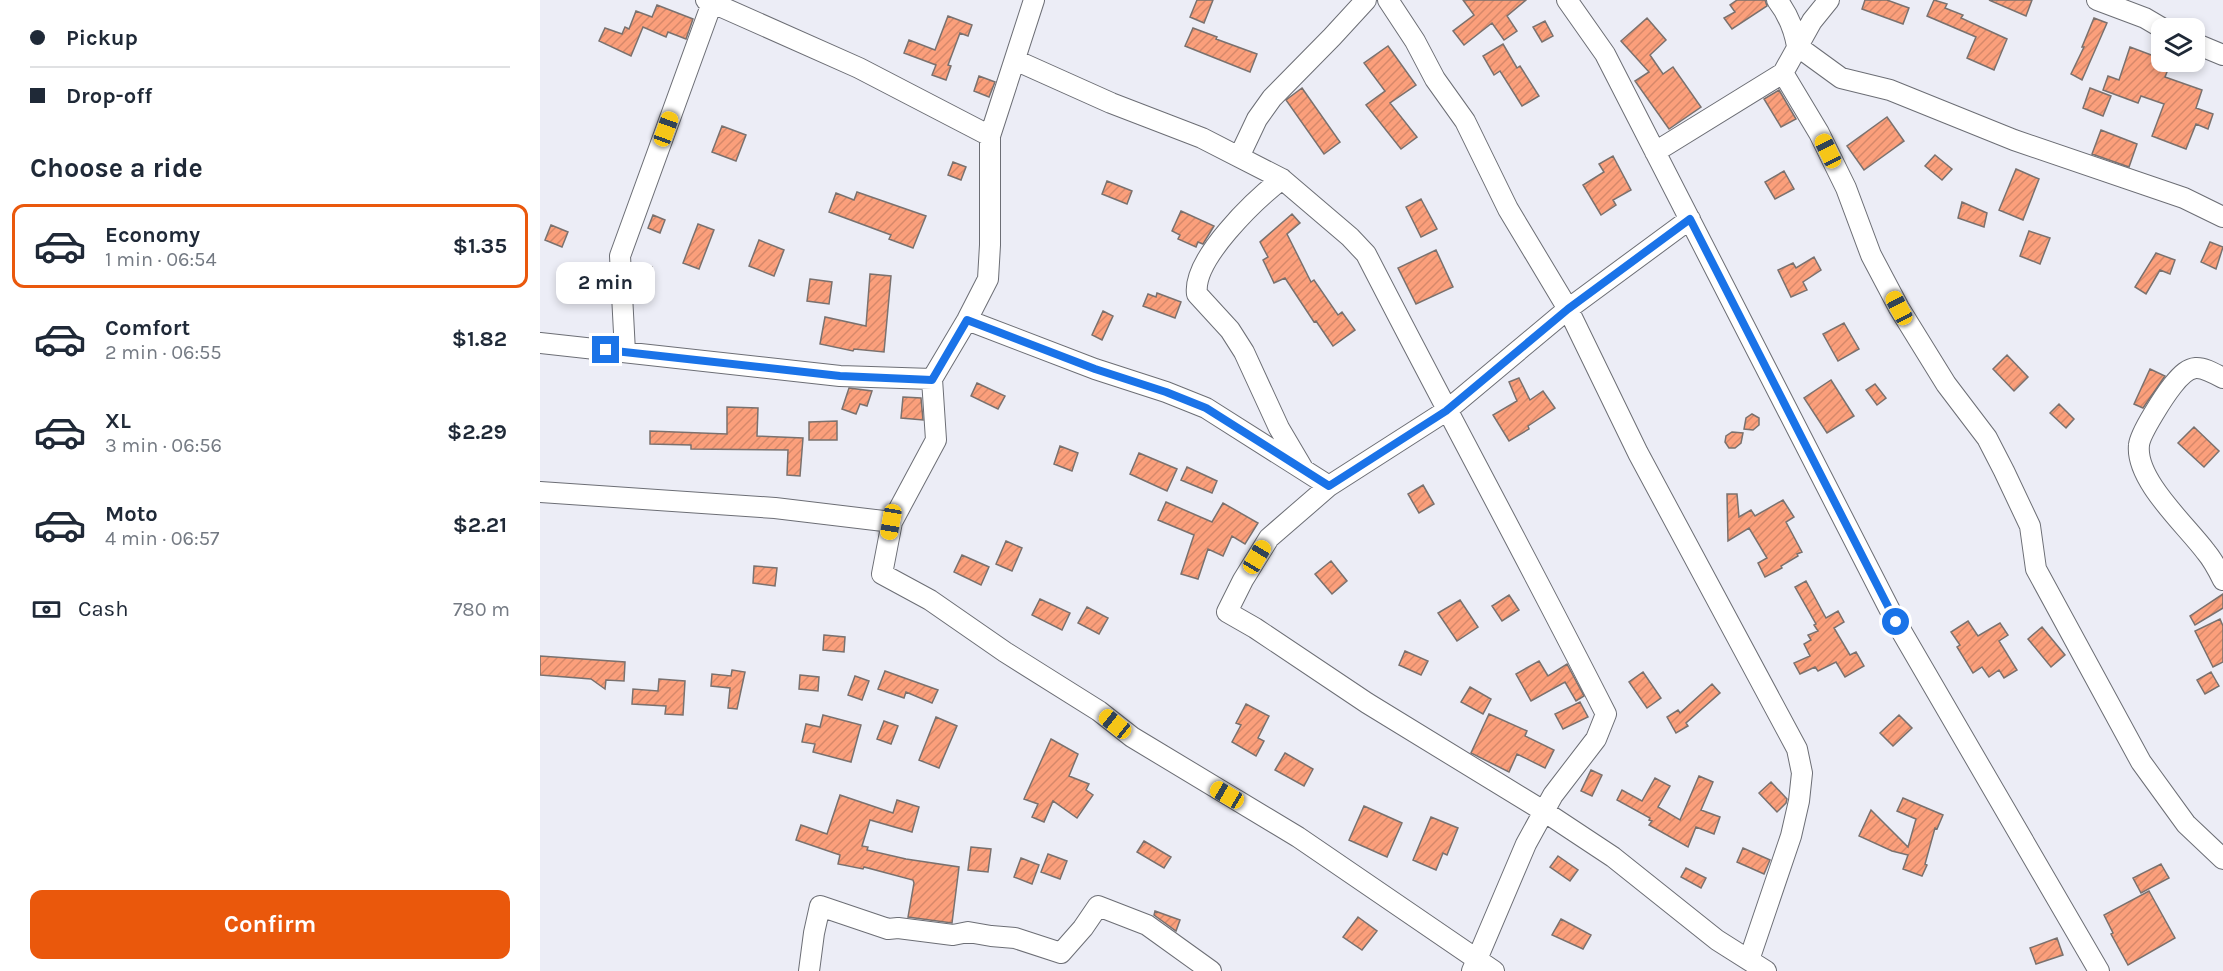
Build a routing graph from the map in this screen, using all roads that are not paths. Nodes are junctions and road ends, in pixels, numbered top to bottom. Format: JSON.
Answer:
{"nodes":[{"id":1,"x":1034,"y":0,"type":"edge"},
{"id":2,"x":1366,"y":0,"type":"edge"},
{"id":3,"x":1388,"y":0,"type":"edge"},
{"id":4,"x":1567,"y":0,"type":"edge"},
{"id":5,"x":1778,"y":0,"type":"edge"},
{"id":6,"x":1829,"y":0,"type":"edge"},
{"id":7,"x":2097,"y":0,"type":"edge"},
{"id":8,"x":710,"y":1,"type":"edge"},
{"id":9,"x":2151,"y":22,"type":"edge"},
{"id":10,"x":1797,"y":46,"type":"junction"},
{"id":11,"x":2205,"y":48,"type":"edge"},
{"id":12,"x":2223,"y":55,"type":"edge"},
{"id":13,"x":1015,"y":60,"type":"junction"},
{"id":14,"x":1783,"y":73,"type":"junction"},
{"id":15,"x":990,"y":136,"type":"junction"},
{"id":16,"x":1655,"y":152,"type":"junction"},
{"id":17,"x":1239,"y":157,"type":"junction"},
{"id":18,"x":1282,"y":179,"type":"junction"},
{"id":19,"x":2223,"y":217,"type":"edge"},
{"id":20,"x":1690,"y":219,"type":"junction"},
{"id":21,"x":1568,"y":309,"type":"junction"},
{"id":22,"x":967,"y":320,"type":"junction"},
{"id":23,"x":540,"y":343,"type":"edge"},
{"id":24,"x":625,"y":352,"type":"junction"},
{"id":25,"x":2223,"y":378,"type":"edge"},
{"id":26,"x":932,"y":380,"type":"junction"},
{"id":27,"x":1446,"y":411,"type":"junction"},
{"id":28,"x":1305,"y":472,"type":"junction"},
{"id":29,"x":1329,"y":486,"type":"junction"},
{"id":30,"x":540,"y":492,"type":"edge"},
{"id":31,"x":891,"y":522,"type":"junction"},
{"id":32,"x":2223,"y":580,"type":"edge"},
{"id":33,"x":1545,"y":812,"type":"junction"},
{"id":34,"x":2223,"y":859,"type":"edge"},
{"id":35,"x":1749,"y":960,"type":"junction"},
{"id":36,"x":1475,"y":965,"type":"edge"},
{"id":37,"x":808,"y":971,"type":"edge"},
{"id":38,"x":1211,"y":971,"type":"edge"},
{"id":39,"x":1494,"y":971,"type":"edge"},
{"id":40,"x":1766,"y":971,"type":"edge"},
{"id":41,"x":2100,"y":971,"type":"edge"}],
"edges":[{"from":1,"to":13,"type":"street"},
{"from":2,"to":17,"type":"street"},
{"from":3,"to":21,"type":"street"},
{"from":4,"to":16,"type":"street"},
{"from":5,"to":10,"type":"street"},
{"from":6,"to":10,"type":"street"},
{"from":7,"to":9,"type":"street"},
{"from":8,"to":15,"type":"street"},
{"from":8,"to":24,"type":"street"},
{"from":10,"to":14,"type":"street"},
{"from":10,"to":19,"type":"street"},
{"from":11,"to":12,"type":"street"},
{"from":13,"to":15,"type":"street"},
{"from":13,"to":17,"type":"street"},
{"from":14,"to":16,"type":"street"},
{"from":14,"to":34,"type":"street"},
{"from":15,"to":22,"type":"street"},
{"from":16,"to":20,"type":"street"},
{"from":17,"to":18,"type":"street"},
{"from":18,"to":27,"type":"street"},
{"from":18,"to":28,"type":"street"},
{"from":20,"to":21,"type":"street"},
{"from":20,"to":41,"type":"street"},
{"from":21,"to":27,"type":"street"},
{"from":21,"to":35,"type":"street"},
{"from":22,"to":26,"type":"street"},
{"from":22,"to":28,"type":"street"},
{"from":23,"to":24,"type":"street"},
{"from":24,"to":26,"type":"street"},
{"from":25,"to":32,"type":"street"},
{"from":26,"to":31,"type":"street"},
{"from":27,"to":29,"type":"street"},
{"from":27,"to":33,"type":"street"},
{"from":28,"to":29,"type":"street"},
{"from":29,"to":33,"type":"street"},
{"from":30,"to":31,"type":"street"},
{"from":31,"to":36,"type":"street"},
{"from":33,"to":35,"type":"street"},
{"from":33,"to":36,"type":"street"},
{"from":35,"to":40,"type":"street"},
{"from":36,"to":39,"type":"street"},
{"from":37,"to":38,"type":"street"}]}
